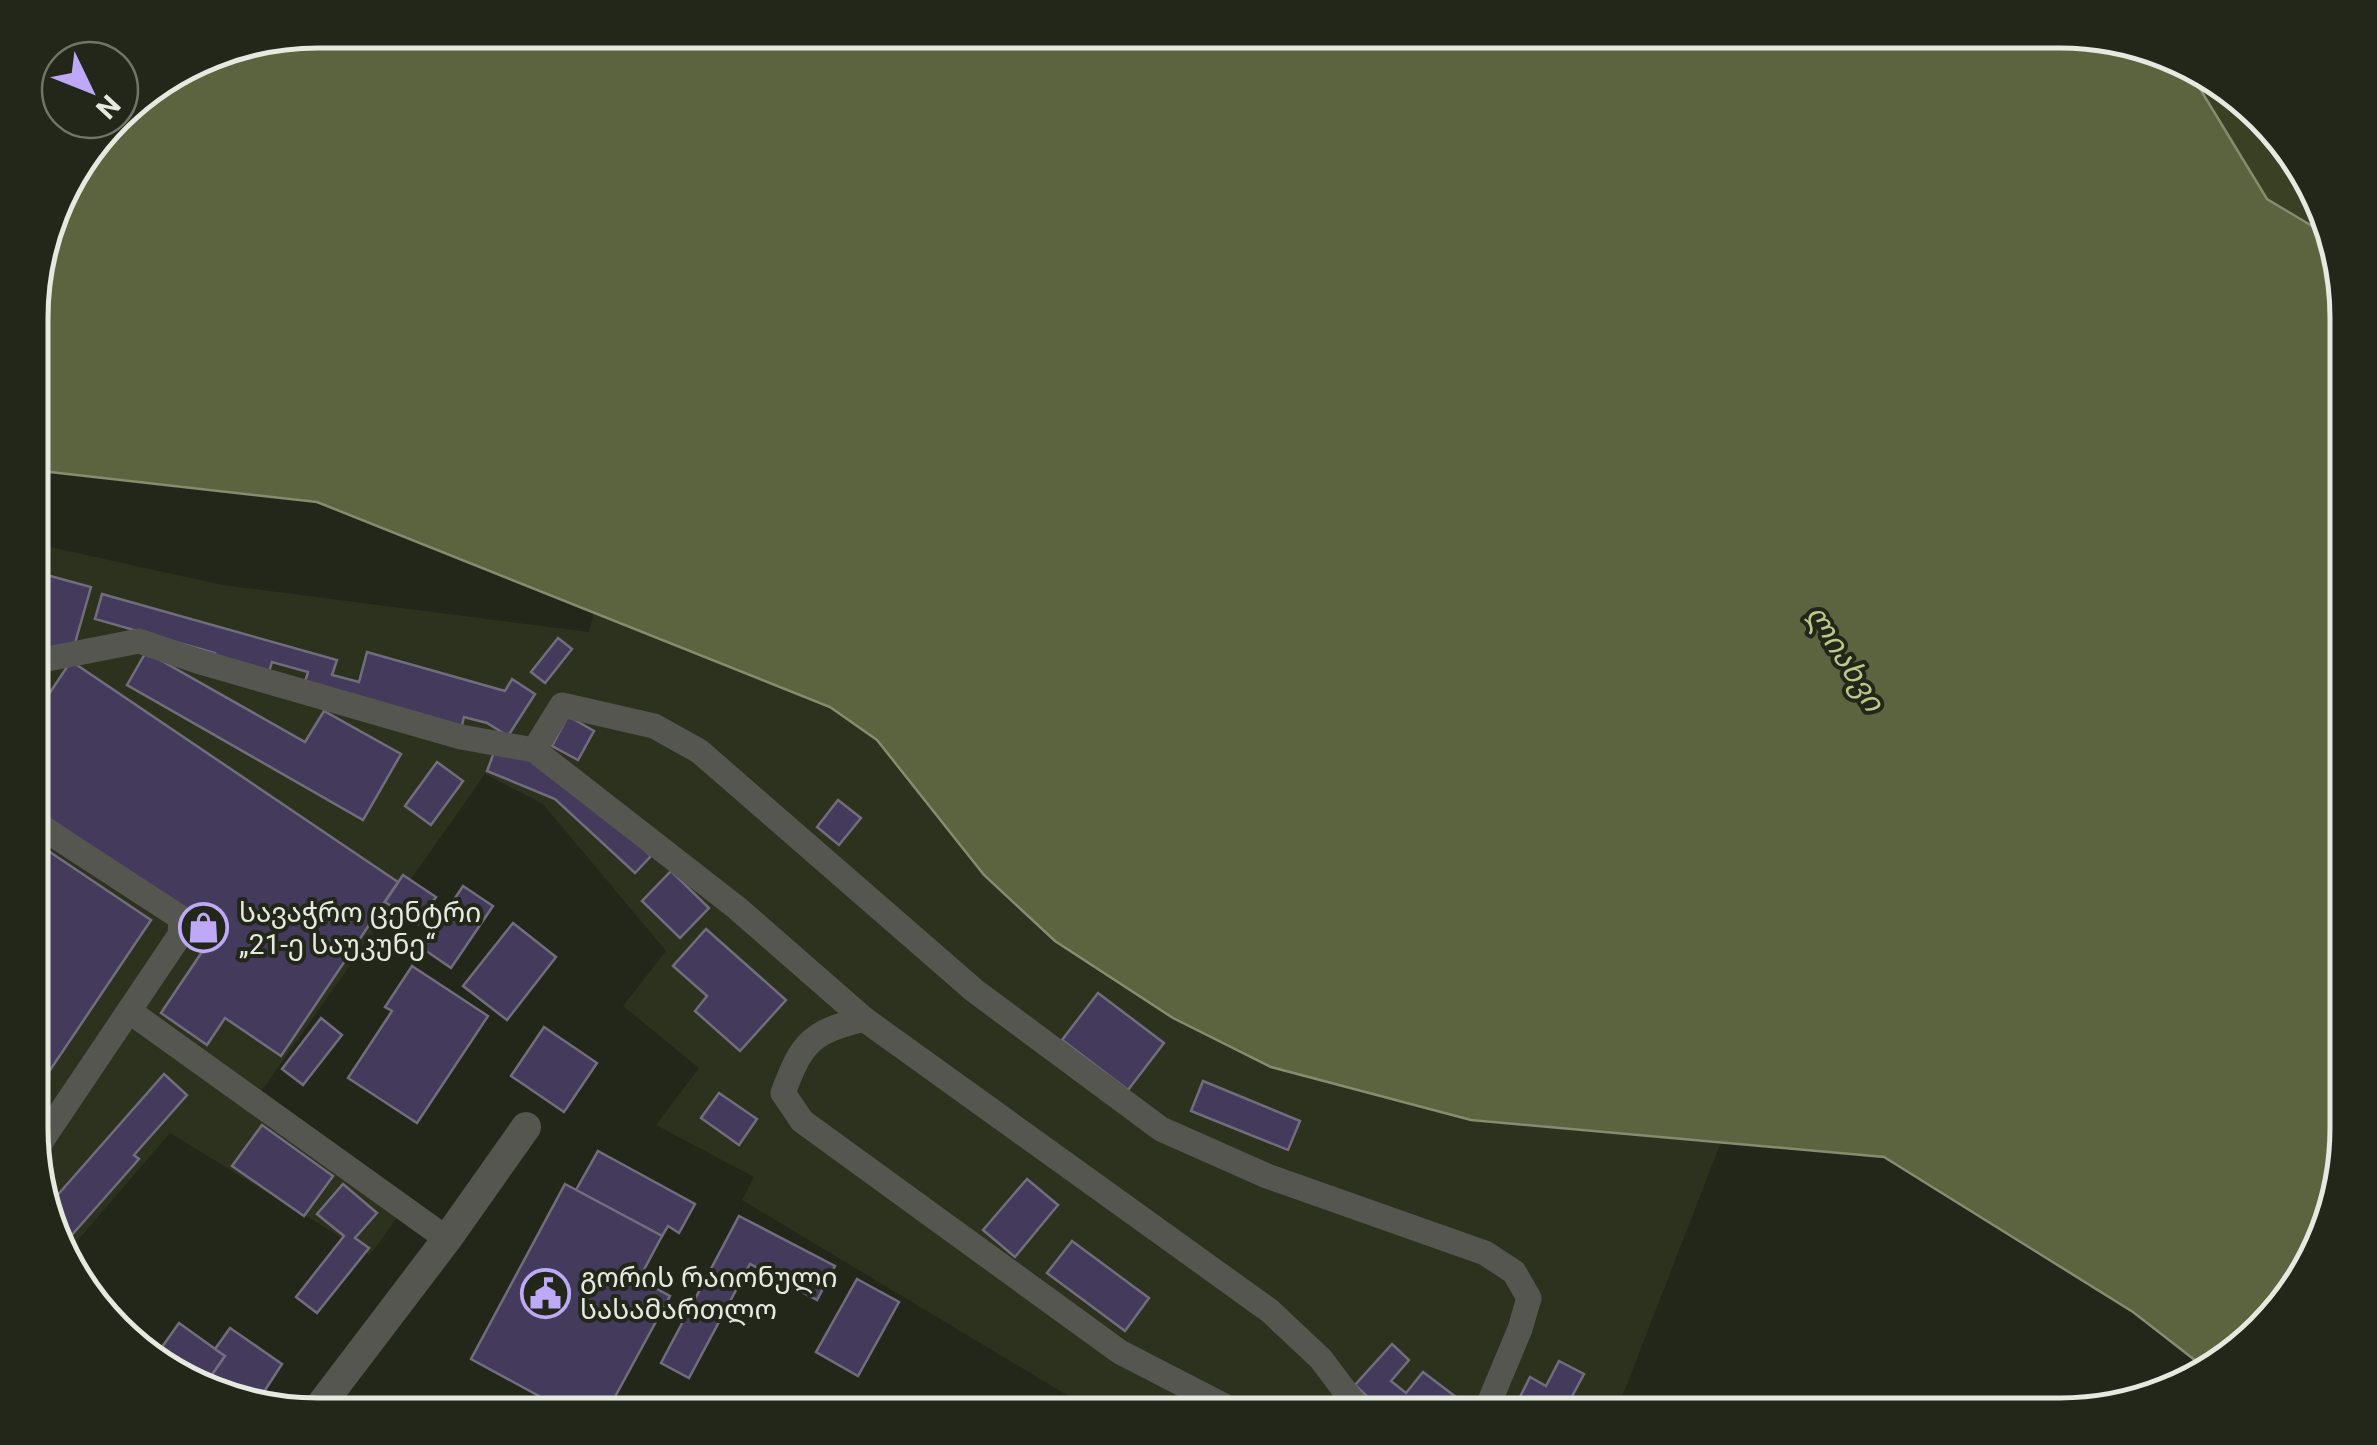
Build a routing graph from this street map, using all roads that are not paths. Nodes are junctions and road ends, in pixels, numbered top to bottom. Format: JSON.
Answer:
{"nodes":[{"id":1,"x":48,"y":659,"type":"edge"},
{"id":2,"x":534,"y":750,"type":"junction"},
{"id":3,"x":48,"y":831,"type":"edge"},
{"id":4,"x":129,"y":1011,"type":"junction"},
{"id":5,"x":864,"y":1019,"type":"junction"},
{"id":6,"x":526,"y":1128,"type":"dead end"},
{"id":7,"x":48,"y":1131,"type":"edge"},
{"id":8,"x":447,"y":1239,"type":"junction"},
{"id":9,"x":1208,"y":1397,"type":"edge"},
{"id":10,"x":1350,"y":1397,"type":"edge"},
{"id":11,"x":1491,"y":1397,"type":"edge"},
{"id":12,"x":326,"y":1398,"type":"edge"}],
"edges":[{"from":1,"to":2,"type":"lane"},
{"from":2,"to":5,"type":"lane"},
{"from":2,"to":11,"type":"lane"},
{"from":3,"to":4,"type":"lane"},
{"from":4,"to":7,"type":"lane"},
{"from":4,"to":8,"type":"lane"},
{"from":5,"to":9,"type":"lane"},
{"from":5,"to":10,"type":"lane"},
{"from":6,"to":8,"type":"street"},
{"from":8,"to":12,"type":"street"}]}
